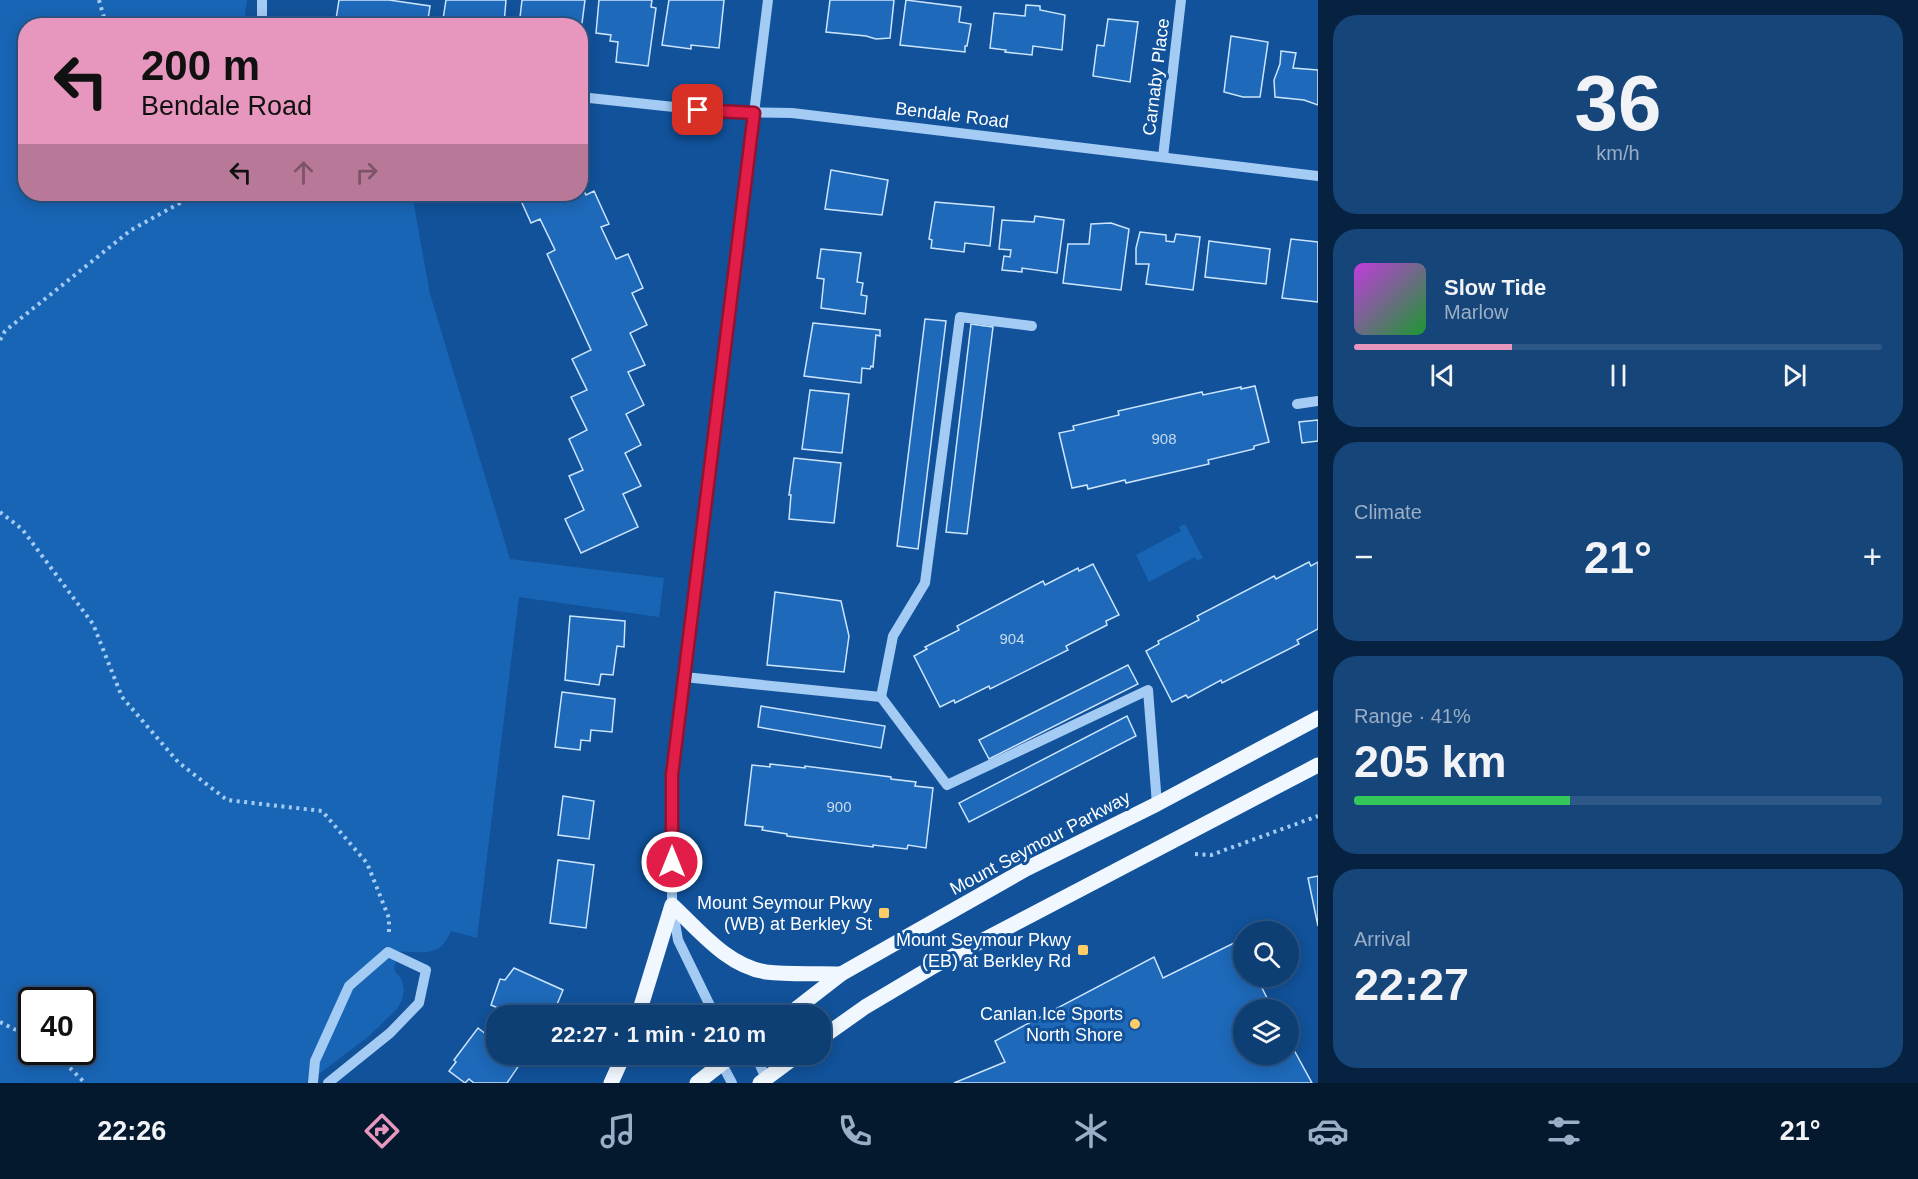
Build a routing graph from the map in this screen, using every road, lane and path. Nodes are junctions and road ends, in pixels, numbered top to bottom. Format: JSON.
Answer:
{"nodes":[{"id":1,"x":99,"y":0,"type":"edge"},
{"id":2,"x":262,"y":0,"type":"edge"},
{"id":3,"x":768,"y":0,"type":"edge"},
{"id":4,"x":1181,"y":0,"type":"edge"},
{"id":5,"x":104,"y":18,"type":"edge"},
{"id":6,"x":262,"y":18,"type":"edge"},
{"id":7,"x":588,"y":98,"type":"edge"},
{"id":8,"x":754,"y":113,"type":"junction"},
{"id":9,"x":1163,"y":157,"type":"junction"},
{"id":10,"x":1318,"y":176,"type":"edge"},
{"id":11,"x":182,"y":201,"type":"edge"},
{"id":12,"x":1032,"y":326,"type":"dead end"},
{"id":13,"x":0,"y":340,"type":"edge"},
{"id":14,"x":1318,"y":401,"type":"edge"},
{"id":15,"x":1297,"y":404,"type":"dead end"},
{"id":16,"x":0,"y":512,"type":"edge"},
{"id":17,"x":684,"y":677,"type":"junction"},
{"id":18,"x":881,"y":697,"type":"junction"},
{"id":19,"x":1318,"y":718,"type":"edge"},
{"id":20,"x":1318,"y":765,"type":"edge"},
{"id":21,"x":1157,"y":804,"type":"junction"},
{"id":22,"x":1318,"y":816,"type":"edge"},
{"id":23,"x":1192,"y":853,"type":"dead end"},
{"id":24,"x":672,"y":905,"type":"junction"},
{"id":25,"x":388,"y":952,"type":"junction"},
{"id":26,"x":841,"y":974,"type":"junction"},
{"id":27,"x":641,"y":1005,"type":"edge"},
{"id":28,"x":710,"y":1005,"type":"edge"},
{"id":29,"x":801,"y":1005,"type":"edge"},
{"id":30,"x":0,"y":1022,"type":"edge"},
{"id":31,"x":18,"y":1031,"type":"edge"},
{"id":32,"x":831,"y":1031,"type":"edge"},
{"id":33,"x":67,"y":1065,"type":"edge"},
{"id":34,"x":619,"y":1065,"type":"edge"},
{"id":35,"x":718,"y":1065,"type":"edge"},
{"id":36,"x":728,"y":1065,"type":"edge"},
{"id":37,"x":759,"y":1065,"type":"edge"},
{"id":38,"x":785,"y":1065,"type":"edge"},
{"id":39,"x":765,"y":1081,"type":"edge"},
{"id":40,"x":85,"y":1083,"type":"edge"},
{"id":41,"x":313,"y":1083,"type":"edge"},
{"id":42,"x":328,"y":1083,"type":"edge"},
{"id":43,"x":611,"y":1083,"type":"edge"},
{"id":44,"x":697,"y":1083,"type":"edge"},
{"id":45,"x":732,"y":1083,"type":"edge"}],
"edges":[{"from":1,"to":5,"type":"path"},
{"from":2,"to":6,"type":"street"},
{"from":3,"to":8,"type":"street"},
{"from":4,"to":9,"type":"street","name":"Carnaby Place"},
{"from":7,"to":8,"type":"street","name":"Bendale Road"},
{"from":8,"to":9,"type":"street","name":"Bendale Road"},
{"from":8,"to":17,"type":"street"},
{"from":9,"to":10,"type":"street","name":"Bendale Road"},
{"from":11,"to":13,"type":"path"},
{"from":12,"to":18,"type":"street"},
{"from":14,"to":15,"type":"street"},
{"from":16,"to":25,"type":"path"},
{"from":17,"to":18,"type":"street"},
{"from":17,"to":24,"type":"street"},
{"from":18,"to":21,"type":"street"},
{"from":19,"to":21,"type":"main road","name":"Mount Seymour Parkway"},
{"from":20,"to":32,"type":"main road"},
{"from":21,"to":26,"type":"main road","name":"Mount Seymour Parkway"},
{"from":22,"to":23,"type":"path"},
{"from":24,"to":26,"type":"main road"},
{"from":24,"to":27,"type":"main road"},
{"from":24,"to":28,"type":"street"},
{"from":25,"to":41,"type":"street"},
{"from":25,"to":42,"type":"street"},
{"from":26,"to":29,"type":"main road","name":"Mount Seymour Parkway"},
{"from":30,"to":31,"type":"path"},
{"from":33,"to":40,"type":"path"},
{"from":34,"to":43,"type":"main road"},
{"from":35,"to":44,"type":"main road"},
{"from":36,"to":45,"type":"street"},
{"from":37,"to":39,"type":"street"},
{"from":38,"to":39,"type":"main road"}]}
